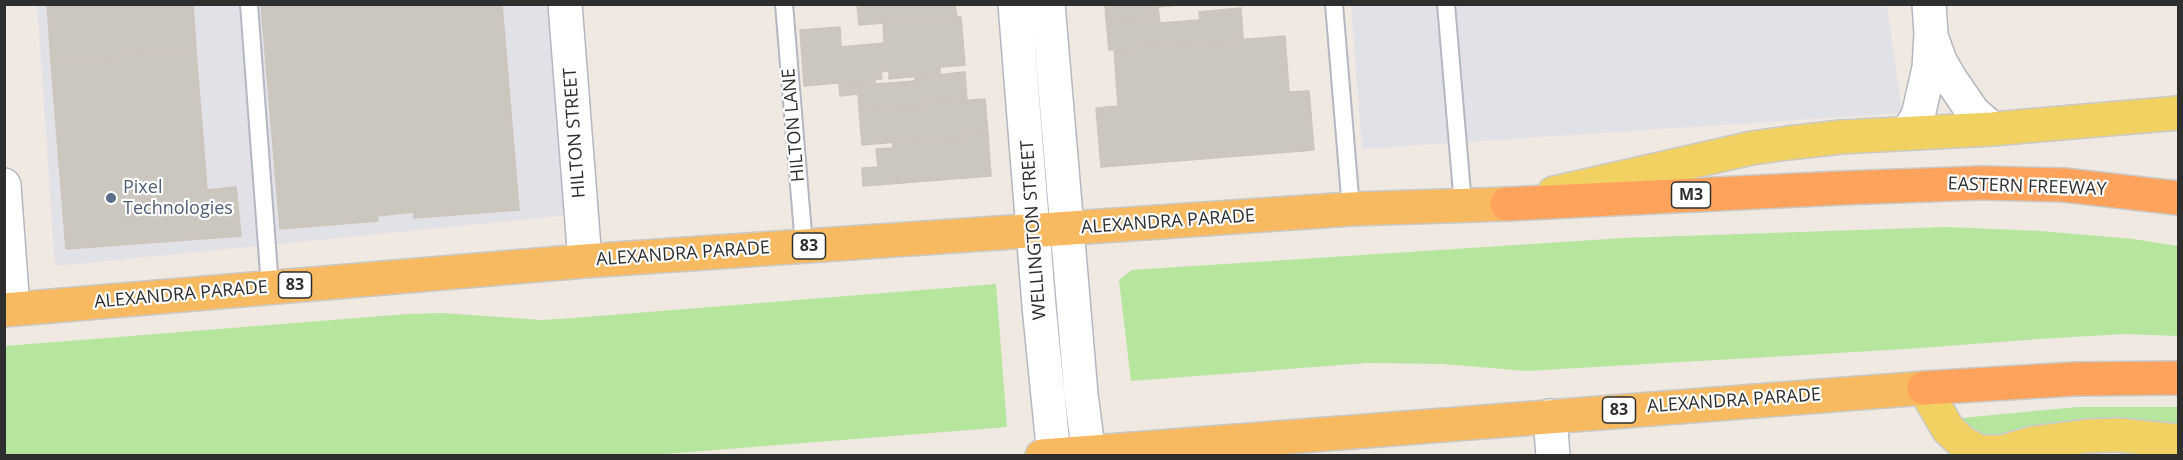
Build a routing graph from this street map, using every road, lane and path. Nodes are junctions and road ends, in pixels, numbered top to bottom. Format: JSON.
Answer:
{"nodes":[{"id":1,"x":249,"y":4,"type":"edge"},
{"id":2,"x":565,"y":4,"type":"edge"},
{"id":3,"x":784,"y":4,"type":"edge"},
{"id":4,"x":1016,"y":4,"type":"edge"},
{"id":5,"x":1048,"y":4,"type":"edge"},
{"id":6,"x":1334,"y":4,"type":"edge"},
{"id":7,"x":1446,"y":4,"type":"edge"},
{"id":8,"x":1930,"y":19,"type":"edge"},
{"id":9,"x":2178,"y":113,"type":"edge"},
{"id":10,"x":1992,"y":129,"type":"junction"},
{"id":11,"x":1907,"y":133,"type":"junction"},
{"id":12,"x":4,"y":185,"type":"edge"},
{"id":13,"x":1875,"y":186,"type":"joint"},
{"id":14,"x":2178,"y":198,"type":"edge"},
{"id":15,"x":1507,"y":204,"type":"junction"},
{"id":16,"x":1463,"y":205,"type":"junction"},
{"id":17,"x":1352,"y":209,"type":"junction"},
{"id":18,"x":1068,"y":228,"type":"junction"},
{"id":19,"x":1034,"y":231,"type":"junction"},
{"id":20,"x":804,"y":246,"type":"junction"},
{"id":21,"x":585,"y":261,"type":"junction"},
{"id":22,"x":270,"y":287,"type":"junction"},
{"id":23,"x":9,"y":310,"type":"edge"},
{"id":24,"x":2178,"y":378,"type":"edge"},
{"id":25,"x":1924,"y":388,"type":"junction"},
{"id":26,"x":1550,"y":416,"type":"junction"},
{"id":27,"x":2178,"y":441,"type":"edge"},
{"id":28,"x":1088,"y":453,"type":"edge"},
{"id":29,"x":1988,"y":454,"type":"edge"},
{"id":30,"x":1050,"y":455,"type":"edge"},
{"id":31,"x":1553,"y":456,"type":"edge"}],
"edges":[{"from":1,"to":22,"type":"lane"},
{"from":2,"to":21,"type":"street","name":"HILTON STREET"},
{"from":3,"to":20,"type":"lane","name":"HILTON LANE"},
{"from":4,"to":19,"type":"street","name":"WELLINGTON STREET"},
{"from":5,"to":18,"type":"street","name":"WELLINGTON STREET"},
{"from":6,"to":17,"type":"lane"},
{"from":7,"to":16,"type":"lane"},
{"from":8,"to":10,"type":"street"},
{"from":8,"to":11,"type":"street"},
{"from":9,"to":10,"type":"main road","name":"ALEXANDRA PARADE"},
{"from":10,"to":11,"type":"main road","name":"ALEXANDRA PARADE"},
{"from":11,"to":15,"type":"main road","name":"ALEXANDRA PARADE"},
{"from":12,"to":23,"type":"street"},
{"from":13,"to":14,"type":"highway","name":"EASTERN FREEWAY","number":"M3"},
{"from":13,"to":15,"type":"highway","name":"ALEXANDRA PARADE","number":"M3"},
{"from":15,"to":16,"type":"highway","name":"ALEXANDRA PARADE","number":"83"},
{"from":16,"to":17,"type":"highway","name":"ALEXANDRA PARADE","number":"83"},
{"from":17,"to":18,"type":"highway","name":"ALEXANDRA PARADE","number":"83"},
{"from":18,"to":19,"type":"highway","name":"ALEXANDRA PARADE","number":"83"},
{"from":18,"to":28,"type":"street","name":"WELLINGTON STREET"},
{"from":19,"to":20,"type":"highway","name":"ALEXANDRA PARADE","number":"83"},
{"from":19,"to":30,"type":"street","name":"WELLINGTON STREET"},
{"from":20,"to":21,"type":"highway","name":"ALEXANDRA PARADE","number":"83"},
{"from":21,"to":22,"type":"highway","name":"ALEXANDRA PARADE","number":"83"},
{"from":22,"to":23,"type":"highway","name":"ALEXANDRA PARADE","number":"83"},
{"from":24,"to":25,"type":"highway","name":"ALEXANDRA PARADE"},
{"from":25,"to":26,"type":"highway","name":"ALEXANDRA PARADE","number":"83"},
{"from":25,"to":29,"type":"main road"},
{"from":26,"to":28,"type":"highway","name":"ALEXANDRA PARADE","number":"83"},
{"from":26,"to":31,"type":"street"},
{"from":27,"to":29,"type":"main road"},
{"from":28,"to":30,"type":"highway","name":"ALEXANDRA PARADE","number":"83"}]}
